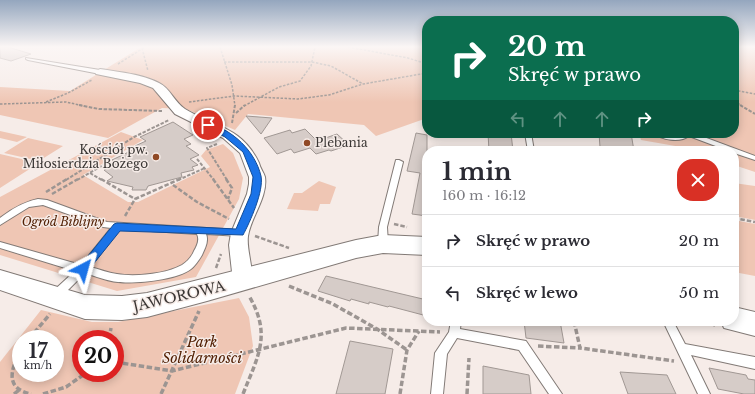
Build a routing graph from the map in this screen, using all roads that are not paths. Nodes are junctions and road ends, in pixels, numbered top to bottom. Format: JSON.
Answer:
{"nodes":[{"id":1,"x":63,"y":65,"type":"edge"},
{"id":2,"x":100,"y":72,"type":"joint"},
{"id":3,"x":701,"y":138,"type":"edge"},
{"id":4,"x":723,"y":146,"type":"edge"},
{"id":5,"x":739,"y":152,"type":"edge"},
{"id":6,"x":755,"y":158,"type":"edge"},
{"id":7,"x":399,"y":162,"type":"dead end"},
{"id":8,"x":0,"y":222,"type":"edge"},
{"id":9,"x":120,"y":224,"type":"junction"},
{"id":10,"x":234,"y":229,"type":"junction"},
{"id":11,"x":200,"y":230,"type":"junction"},
{"id":12,"x":382,"y":244,"type":"junction"},
{"id":13,"x":0,"y":245,"type":"edge"},
{"id":14,"x":422,"y":246,"type":"edge"},
{"id":15,"x":83,"y":269,"type":"junction"},
{"id":16,"x":0,"y":280,"type":"edge"},
{"id":17,"x":243,"y":281,"type":"junction"},
{"id":18,"x":53,"y":305,"type":"junction"},
{"id":19,"x":739,"y":320,"type":"edge"},
{"id":20,"x":755,"y":324,"type":"edge"},
{"id":21,"x":455,"y":326,"type":"edge"},
{"id":22,"x":670,"y":326,"type":"edge"},
{"id":23,"x":454,"y":333,"type":"junction"},
{"id":24,"x":681,"y":348,"type":"junction"},
{"id":25,"x":755,"y":363,"type":"edge"},
{"id":26,"x":437,"y":394,"type":"edge"},
{"id":27,"x":556,"y":394,"type":"edge"},
{"id":28,"x":704,"y":394,"type":"edge"}],
"edges":[{"from":1,"to":2,"type":"lane"},
{"from":2,"to":10,"type":"street"},
{"from":3,"to":4,"type":"lane"},
{"from":5,"to":6,"type":"lane"},
{"from":7,"to":12,"type":"lane"},
{"from":8,"to":9,"type":"lane"},
{"from":9,"to":11,"type":"lane"},
{"from":9,"to":15,"type":"lane"},
{"from":10,"to":11,"type":"lane"},
{"from":10,"to":17,"type":"street"},
{"from":11,"to":15,"type":"lane"},
{"from":12,"to":14,"type":"street","name":"JAWOROWA"},
{"from":12,"to":17,"type":"street","name":"JAWOROWA"},
{"from":13,"to":15,"type":"lane"},
{"from":15,"to":18,"type":"lane"},
{"from":16,"to":18,"type":"street","name":"JAWOROWA"},
{"from":17,"to":18,"type":"street","name":"JAWOROWA"},
{"from":19,"to":20,"type":"street"},
{"from":21,"to":23,"type":"lane"},
{"from":22,"to":24,"type":"lane"},
{"from":23,"to":26,"type":"lane"},
{"from":23,"to":27,"type":"lane"},
{"from":24,"to":25,"type":"lane"},
{"from":24,"to":28,"type":"lane"}]}
